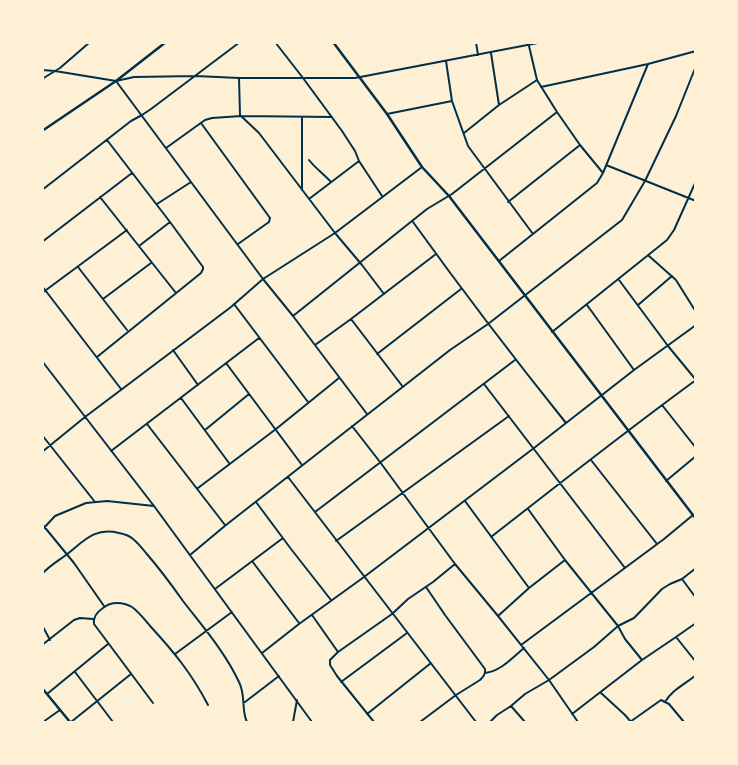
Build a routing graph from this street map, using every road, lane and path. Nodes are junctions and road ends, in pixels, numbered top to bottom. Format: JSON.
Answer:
{"nodes":[{"id":1,"x":90,"y":42,"type":"edge"},
{"id":2,"x":166,"y":42,"type":"edge"},
{"id":3,"x":240,"y":42,"type":"edge"},
{"id":4,"x":274,"y":42,"type":"edge"},
{"id":5,"x":476,"y":42,"type":"edge"},
{"id":6,"x":543,"y":42,"type":"edge"},
{"id":7,"x":334,"y":43,"type":"edge"},
{"id":8,"x":530,"y":46,"type":"junction"},
{"id":9,"x":696,"y":51,"type":"edge"},
{"id":10,"x":491,"y":53,"type":"junction"},
{"id":11,"x":478,"y":55,"type":"junction"},
{"id":12,"x":446,"y":61,"type":"junction"},
{"id":13,"x":648,"y":64,"type":"junction"},
{"id":14,"x":696,"y":66,"type":"edge"},
{"id":15,"x":42,"y":70,"type":"edge"},
{"id":16,"x":55,"y":71,"type":"junction"},
{"id":17,"x":196,"y":76,"type":"junction"},
{"id":18,"x":359,"y":77,"type":"junction"},
{"id":19,"x":238,"y":78,"type":"junction"},
{"id":20,"x":303,"y":78,"type":"junction"},
{"id":21,"x":42,"y":79,"type":"edge"},
{"id":22,"x":536,"y":80,"type":"junction"},
{"id":23,"x":116,"y":81,"type":"junction"},
{"id":24,"x":541,"y":87,"type":"junction"},
{"id":25,"x":452,"y":102,"type":"junction"},
{"id":26,"x":499,"y":104,"type":"junction"},
{"id":27,"x":557,"y":112,"type":"junction"},
{"id":28,"x":387,"y":114,"type":"junction"},
{"id":29,"x":142,"y":115,"type":"junction"},
{"id":30,"x":241,"y":116,"type":"junction"},
{"id":31,"x":302,"y":117,"type":"junction"},
{"id":32,"x":332,"y":117,"type":"junction"},
{"id":33,"x":201,"y":123,"type":"junction"},
{"id":34,"x":42,"y":131,"type":"edge"},
{"id":35,"x":464,"y":134,"type":"junction"},
{"id":36,"x":107,"y":140,"type":"junction"},
{"id":37,"x":580,"y":145,"type":"junction"},
{"id":38,"x":166,"y":148,"type":"junction"},
{"id":39,"x":309,"y":160,"type":"dead end"},
{"id":40,"x":358,"y":160,"type":"junction"},
{"id":41,"x":606,"y":165,"type":"junction"},
{"id":42,"x":422,"y":166,"type":"junction"},
{"id":43,"x":485,"y":168,"type":"junction"},
{"id":44,"x":132,"y":172,"type":"junction"},
{"id":45,"x":603,"y":173,"type":"junction"},
{"id":46,"x":645,"y":181,"type":"junction"},
{"id":47,"x":191,"y":182,"type":"junction"},
{"id":48,"x":331,"y":182,"type":"junction"},
{"id":49,"x":696,"y":182,"type":"edge"},
{"id":50,"x":42,"y":190,"type":"edge"},
{"id":51,"x":302,"y":190,"type":"junction"},
{"id":52,"x":383,"y":196,"type":"junction"},
{"id":53,"x":449,"y":196,"type":"junction"},
{"id":54,"x":100,"y":197,"type":"junction"},
{"id":55,"x":688,"y":198,"type":"junction"},
{"id":56,"x":309,"y":199,"type":"junction"},
{"id":57,"x":696,"y":201,"type":"edge"},
{"id":58,"x":508,"y":202,"type":"junction"},
{"id":59,"x":157,"y":204,"type":"junction"},
{"id":60,"x":412,"y":221,"type":"junction"},
{"id":61,"x":170,"y":222,"type":"junction"},
{"id":62,"x":127,"y":230,"type":"junction"},
{"id":63,"x":335,"y":233,"type":"junction"},
{"id":64,"x":533,"y":234,"type":"junction"},
{"id":65,"x":42,"y":242,"type":"edge"},
{"id":66,"x":238,"y":244,"type":"junction"},
{"id":67,"x":139,"y":246,"type":"junction"},
{"id":68,"x":436,"y":254,"type":"junction"},
{"id":69,"x":649,"y":256,"type":"junction"},
{"id":70,"x":498,"y":261,"type":"junction"},
{"id":71,"x":151,"y":262,"type":"junction"},
{"id":72,"x":359,"y":262,"type":"junction"},
{"id":73,"x":78,"y":267,"type":"junction"},
{"id":74,"x":672,"y":276,"type":"junction"},
{"id":75,"x":263,"y":279,"type":"junction"},
{"id":76,"x":619,"y":280,"type":"junction"},
{"id":77,"x":42,"y":286,"type":"edge"},
{"id":78,"x":461,"y":289,"type":"junction"},
{"id":79,"x":46,"y":291,"type":"junction"},
{"id":80,"x":42,"y":293,"type":"edge"},
{"id":81,"x":176,"y":293,"type":"junction"},
{"id":82,"x":384,"y":294,"type":"junction"},
{"id":83,"x":525,"y":295,"type":"junction"},
{"id":84,"x":103,"y":299,"type":"junction"},
{"id":85,"x":234,"y":304,"type":"junction"},
{"id":86,"x":587,"y":304,"type":"junction"},
{"id":87,"x":638,"y":305,"type":"junction"},
{"id":88,"x":696,"y":312,"type":"edge"},
{"id":89,"x":292,"y":316,"type":"junction"},
{"id":90,"x":351,"y":319,"type":"junction"},
{"id":91,"x":488,"y":324,"type":"junction"},
{"id":92,"x":696,"y":326,"type":"edge"},
{"id":93,"x":128,"y":331,"type":"junction"},
{"id":94,"x":552,"y":332,"type":"junction"},
{"id":95,"x":259,"y":338,"type":"junction"},
{"id":96,"x":314,"y":345,"type":"junction"},
{"id":97,"x":668,"y":346,"type":"junction"},
{"id":98,"x":173,"y":350,"type":"junction"},
{"id":99,"x":377,"y":354,"type":"junction"},
{"id":100,"x":96,"y":357,"type":"junction"},
{"id":101,"x":515,"y":360,"type":"junction"},
{"id":102,"x":42,"y":361,"type":"edge"},
{"id":103,"x":226,"y":363,"type":"junction"},
{"id":104,"x":634,"y":370,"type":"junction"},
{"id":105,"x":339,"y":378,"type":"junction"},
{"id":106,"x":696,"y":380,"type":"edge"},
{"id":107,"x":484,"y":384,"type":"junction"},
{"id":108,"x":198,"y":385,"type":"junction"},
{"id":109,"x":403,"y":386,"type":"junction"},
{"id":110,"x":122,"y":390,"type":"junction"},
{"id":111,"x":249,"y":394,"type":"junction"},
{"id":112,"x":601,"y":396,"type":"junction"},
{"id":113,"x":181,"y":398,"type":"junction"},
{"id":114,"x":308,"y":403,"type":"junction"},
{"id":115,"x":662,"y":405,"type":"junction"},
{"id":116,"x":367,"y":414,"type":"junction"},
{"id":117,"x":509,"y":416,"type":"junction"},
{"id":118,"x":85,"y":417,"type":"junction"},
{"id":119,"x":566,"y":422,"type":"junction"},
{"id":120,"x":147,"y":424,"type":"junction"},
{"id":121,"x":352,"y":426,"type":"junction"},
{"id":122,"x":276,"y":429,"type":"junction"},
{"id":123,"x":205,"y":430,"type":"junction"},
{"id":124,"x":628,"y":430,"type":"junction"},
{"id":125,"x":42,"y":435,"type":"edge"},
{"id":126,"x":51,"y":446,"type":"junction"},
{"id":127,"x":534,"y":448,"type":"junction"},
{"id":128,"x":696,"y":448,"type":"edge"},
{"id":129,"x":111,"y":451,"type":"junction"},
{"id":130,"x":42,"y":452,"type":"edge"},
{"id":131,"x":696,"y":456,"type":"edge"},
{"id":132,"x":591,"y":460,"type":"junction"},
{"id":133,"x":380,"y":462,"type":"junction"},
{"id":134,"x":229,"y":464,"type":"junction"},
{"id":135,"x":302,"y":465,"type":"junction"},
{"id":136,"x":288,"y":477,"type":"junction"},
{"id":137,"x":666,"y":481,"type":"junction"},
{"id":138,"x":561,"y":484,"type":"junction"},
{"id":139,"x":198,"y":488,"type":"junction"},
{"id":140,"x":402,"y":493,"type":"junction"},
{"id":141,"x":465,"y":501,"type":"junction"},
{"id":142,"x":95,"y":502,"type":"junction"},
{"id":143,"x":256,"y":502,"type":"junction"},
{"id":144,"x":154,"y":506,"type":"junction"},
{"id":145,"x":528,"y":509,"type":"junction"},
{"id":146,"x":315,"y":512,"type":"junction"},
{"id":147,"x":693,"y":516,"type":"junction"},
{"id":148,"x":696,"y":519,"type":"edge"},
{"id":149,"x":42,"y":524,"type":"edge"},
{"id":150,"x":226,"y":525,"type":"junction"},
{"id":151,"x":428,"y":527,"type":"junction"},
{"id":152,"x":44,"y":529,"type":"edge"},
{"id":153,"x":492,"y":537,"type":"junction"},
{"id":154,"x":283,"y":538,"type":"junction"},
{"id":155,"x":336,"y":541,"type":"junction"},
{"id":156,"x":657,"y":544,"type":"junction"},
{"id":157,"x":67,"y":555,"type":"junction"},
{"id":158,"x":190,"y":555,"type":"junction"},
{"id":159,"x":565,"y":560,"type":"junction"},
{"id":160,"x":252,"y":562,"type":"junction"},
{"id":161,"x":455,"y":564,"type":"junction"},
{"id":162,"x":625,"y":568,"type":"junction"},
{"id":163,"x":696,"y":568,"type":"edge"},
{"id":164,"x":42,"y":574,"type":"edge"},
{"id":165,"x":364,"y":577,"type":"junction"},
{"id":166,"x":682,"y":579,"type":"junction"},
{"id":167,"x":426,"y":587,"type":"junction"},
{"id":168,"x":529,"y":588,"type":"junction"},
{"id":169,"x":215,"y":590,"type":"junction"},
{"id":170,"x":591,"y":593,"type":"junction"},
{"id":171,"x":696,"y":598,"type":"edge"},
{"id":172,"x":331,"y":600,"type":"junction"},
{"id":173,"x":104,"y":606,"type":"junction"},
{"id":174,"x":232,"y":612,"type":"junction"},
{"id":175,"x":392,"y":614,"type":"junction"},
{"id":176,"x":312,"y":615,"type":"junction"},
{"id":177,"x":498,"y":616,"type":"junction"},
{"id":178,"x":94,"y":619,"type":"junction"},
{"id":179,"x":696,"y":623,"type":"edge"},
{"id":180,"x":299,"y":624,"type":"junction"},
{"id":181,"x":42,"y":625,"type":"edge"},
{"id":182,"x":618,"y":626,"type":"junction"},
{"id":183,"x":206,"y":631,"type":"junction"},
{"id":184,"x":407,"y":633,"type":"junction"},
{"id":185,"x":676,"y":637,"type":"junction"},
{"id":186,"x":50,"y":640,"type":"junction"},
{"id":187,"x":108,"y":644,"type":"junction"},
{"id":188,"x":521,"y":644,"type":"junction"},
{"id":189,"x":42,"y":645,"type":"edge"},
{"id":190,"x":524,"y":648,"type":"junction"},
{"id":191,"x":338,"y":652,"type":"junction"},
{"id":192,"x":262,"y":653,"type":"junction"},
{"id":193,"x":176,"y":654,"type":"junction"},
{"id":194,"x":642,"y":660,"type":"junction"},
{"id":195,"x":696,"y":662,"type":"edge"},
{"id":196,"x":430,"y":663,"type":"junction"},
{"id":197,"x":75,"y":672,"type":"junction"},
{"id":198,"x":485,"y":673,"type":"junction"},
{"id":199,"x":131,"y":674,"type":"junction"},
{"id":200,"x":696,"y":675,"type":"edge"},
{"id":201,"x":279,"y":676,"type":"junction"},
{"id":202,"x":549,"y":680,"type":"junction"},
{"id":203,"x":341,"y":682,"type":"junction"},
{"id":204,"x":42,"y":688,"type":"edge"},
{"id":205,"x":600,"y":692,"type":"junction"},
{"id":206,"x":47,"y":694,"type":"junction"},
{"id":207,"x":456,"y":695,"type":"junction"},
{"id":208,"x":297,"y":700,"type":"junction"},
{"id":209,"x":98,"y":702,"type":"junction"},
{"id":210,"x":244,"y":702,"type":"junction"},
{"id":211,"x":665,"y":702,"type":"junction"},
{"id":212,"x":153,"y":704,"type":"dead end"},
{"id":213,"x":208,"y":704,"type":"dead end"},
{"id":214,"x":511,"y":706,"type":"junction"},
{"id":215,"x":60,"y":710,"type":"junction"},
{"id":216,"x":367,"y":714,"type":"junction"},
{"id":217,"x":572,"y":714,"type":"junction"},
{"id":218,"x":43,"y":722,"type":"edge"},
{"id":219,"x":71,"y":722,"type":"edge"},
{"id":220,"x":113,"y":722,"type":"edge"},
{"id":221,"x":247,"y":722,"type":"edge"},
{"id":222,"x":292,"y":722,"type":"edge"},
{"id":223,"x":312,"y":722,"type":"edge"},
{"id":224,"x":374,"y":722,"type":"edge"},
{"id":225,"x":420,"y":722,"type":"edge"},
{"id":226,"x":476,"y":722,"type":"edge"},
{"id":227,"x":490,"y":722,"type":"edge"},
{"id":228,"x":525,"y":722,"type":"edge"},
{"id":229,"x":578,"y":722,"type":"edge"},
{"id":230,"x":631,"y":722,"type":"edge"},
{"id":231,"x":684,"y":722,"type":"edge"}],
"edges":[{"from":1,"to":16,"type":"street"},
{"from":2,"to":23,"type":"street"},
{"from":3,"to":17,"type":"street"},
{"from":4,"to":20,"type":"street"},
{"from":5,"to":11,"type":"street"},
{"from":6,"to":8,"type":"street"},
{"from":7,"to":18,"type":"street"},
{"from":8,"to":10,"type":"street"},
{"from":8,"to":22,"type":"street"},
{"from":9,"to":13,"type":"street"},
{"from":10,"to":11,"type":"street"},
{"from":10,"to":26,"type":"street"},
{"from":11,"to":12,"type":"street"},
{"from":12,"to":18,"type":"street"},
{"from":12,"to":25,"type":"street"},
{"from":13,"to":24,"type":"street"},
{"from":13,"to":41,"type":"street"},
{"from":14,"to":46,"type":"street"},
{"from":15,"to":16,"type":"street"},
{"from":16,"to":21,"type":"street"},
{"from":16,"to":23,"type":"street"},
{"from":17,"to":19,"type":"street"},
{"from":17,"to":23,"type":"street"},
{"from":17,"to":29,"type":"street"},
{"from":18,"to":20,"type":"street"},
{"from":18,"to":28,"type":"street"},
{"from":19,"to":20,"type":"street"},
{"from":19,"to":30,"type":"street"},
{"from":20,"to":32,"type":"street"},
{"from":22,"to":24,"type":"street"},
{"from":22,"to":26,"type":"street"},
{"from":23,"to":29,"type":"street"},
{"from":23,"to":34,"type":"street"},
{"from":24,"to":27,"type":"street"},
{"from":25,"to":28,"type":"street"},
{"from":25,"to":35,"type":"street"},
{"from":26,"to":35,"type":"street"},
{"from":27,"to":37,"type":"street"},
{"from":27,"to":43,"type":"street"},
{"from":28,"to":42,"type":"street"},
{"from":29,"to":36,"type":"street"},
{"from":29,"to":38,"type":"street"},
{"from":30,"to":31,"type":"street"},
{"from":30,"to":33,"type":"street"},
{"from":30,"to":51,"type":"street"},
{"from":31,"to":32,"type":"street"},
{"from":31,"to":51,"type":"street"},
{"from":32,"to":40,"type":"street"},
{"from":33,"to":38,"type":"street"},
{"from":33,"to":66,"type":"street"},
{"from":35,"to":43,"type":"street"},
{"from":36,"to":44,"type":"street"},
{"from":36,"to":50,"type":"street"},
{"from":37,"to":45,"type":"street"},
{"from":37,"to":58,"type":"street"},
{"from":38,"to":47,"type":"street"},
{"from":39,"to":48,"type":"street"},
{"from":40,"to":48,"type":"street"},
{"from":40,"to":52,"type":"street"},
{"from":41,"to":45,"type":"street"},
{"from":41,"to":46,"type":"street"},
{"from":42,"to":52,"type":"street"},
{"from":42,"to":53,"type":"street"},
{"from":43,"to":53,"type":"street"},
{"from":43,"to":58,"type":"street"},
{"from":44,"to":54,"type":"street"},
{"from":44,"to":59,"type":"street"},
{"from":45,"to":64,"type":"street"},
{"from":46,"to":55,"type":"street"},
{"from":46,"to":83,"type":"street"},
{"from":47,"to":59,"type":"street"},
{"from":47,"to":66,"type":"street"},
{"from":48,"to":56,"type":"street"},
{"from":49,"to":55,"type":"street"},
{"from":51,"to":56,"type":"street"},
{"from":52,"to":63,"type":"street"},
{"from":53,"to":60,"type":"street"},
{"from":53,"to":70,"type":"street"},
{"from":54,"to":62,"type":"street"},
{"from":54,"to":65,"type":"street"},
{"from":55,"to":57,"type":"street"},
{"from":55,"to":69,"type":"street"},
{"from":56,"to":63,"type":"street"},
{"from":58,"to":64,"type":"street"},
{"from":59,"to":61,"type":"street"},
{"from":60,"to":68,"type":"street"},
{"from":60,"to":72,"type":"street"},
{"from":61,"to":67,"type":"street"},
{"from":61,"to":81,"type":"street"},
{"from":62,"to":67,"type":"street"},
{"from":62,"to":73,"type":"street"},
{"from":63,"to":72,"type":"street"},
{"from":63,"to":75,"type":"street"},
{"from":64,"to":70,"type":"street"},
{"from":66,"to":75,"type":"street"},
{"from":67,"to":71,"type":"street"},
{"from":68,"to":78,"type":"street"},
{"from":68,"to":82,"type":"street"},
{"from":69,"to":74,"type":"street"},
{"from":69,"to":76,"type":"street"},
{"from":70,"to":83,"type":"street"},
{"from":71,"to":81,"type":"street"},
{"from":71,"to":84,"type":"street"},
{"from":72,"to":82,"type":"street"},
{"from":72,"to":89,"type":"street"},
{"from":73,"to":79,"type":"street"},
{"from":73,"to":84,"type":"street"},
{"from":74,"to":87,"type":"street"},
{"from":74,"to":88,"type":"street"},
{"from":75,"to":85,"type":"street"},
{"from":75,"to":89,"type":"street"},
{"from":76,"to":86,"type":"street"},
{"from":76,"to":87,"type":"street"},
{"from":77,"to":79,"type":"street"},
{"from":78,"to":91,"type":"street"},
{"from":78,"to":99,"type":"street"},
{"from":79,"to":80,"type":"street"},
{"from":79,"to":100,"type":"street"},
{"from":81,"to":93,"type":"street"},
{"from":82,"to":90,"type":"street"},
{"from":83,"to":91,"type":"street"},
{"from":83,"to":94,"type":"street"},
{"from":84,"to":93,"type":"street"},
{"from":85,"to":95,"type":"street"},
{"from":85,"to":98,"type":"street"},
{"from":86,"to":94,"type":"street"},
{"from":86,"to":104,"type":"street"},
{"from":87,"to":97,"type":"street"},
{"from":89,"to":96,"type":"street"},
{"from":90,"to":96,"type":"street"},
{"from":90,"to":99,"type":"street"},
{"from":91,"to":101,"type":"street"},
{"from":91,"to":109,"type":"street"},
{"from":92,"to":97,"type":"street"},
{"from":93,"to":100,"type":"street"},
{"from":94,"to":112,"type":"street"},
{"from":95,"to":103,"type":"street"},
{"from":95,"to":114,"type":"street"},
{"from":96,"to":105,"type":"street"},
{"from":97,"to":104,"type":"street"},
{"from":97,"to":106,"type":"street"},
{"from":98,"to":108,"type":"street"},
{"from":98,"to":110,"type":"street"},
{"from":99,"to":109,"type":"street"},
{"from":100,"to":110,"type":"street"},
{"from":101,"to":107,"type":"street"},
{"from":101,"to":119,"type":"street"},
{"from":102,"to":118,"type":"street"},
{"from":103,"to":108,"type":"street"},
{"from":103,"to":111,"type":"street"},
{"from":104,"to":112,"type":"street"},
{"from":105,"to":114,"type":"street"},
{"from":105,"to":116,"type":"street"},
{"from":106,"to":115,"type":"street"},
{"from":107,"to":117,"type":"street"},
{"from":107,"to":133,"type":"street"},
{"from":108,"to":113,"type":"street"},
{"from":109,"to":116,"type":"street"},
{"from":110,"to":118,"type":"street"},
{"from":111,"to":122,"type":"street"},
{"from":111,"to":123,"type":"street"},
{"from":112,"to":119,"type":"street"},
{"from":112,"to":124,"type":"street"},
{"from":113,"to":120,"type":"street"},
{"from":113,"to":123,"type":"street"},
{"from":114,"to":122,"type":"street"},
{"from":115,"to":124,"type":"street"},
{"from":115,"to":128,"type":"street"},
{"from":116,"to":121,"type":"street"},
{"from":117,"to":127,"type":"street"},
{"from":117,"to":140,"type":"street"},
{"from":118,"to":126,"type":"street"},
{"from":118,"to":129,"type":"street"},
{"from":119,"to":127,"type":"street"},
{"from":120,"to":129,"type":"street"},
{"from":120,"to":139,"type":"street"},
{"from":121,"to":133,"type":"street"},
{"from":121,"to":135,"type":"street"},
{"from":122,"to":134,"type":"street"},
{"from":122,"to":135,"type":"street"},
{"from":123,"to":134,"type":"street"},
{"from":124,"to":132,"type":"street"},
{"from":124,"to":137,"type":"street"},
{"from":125,"to":126,"type":"street"},
{"from":126,"to":130,"type":"street"},
{"from":126,"to":142,"type":"street"},
{"from":127,"to":138,"type":"street"},
{"from":127,"to":141,"type":"street"},
{"from":129,"to":144,"type":"street"},
{"from":131,"to":137,"type":"street"},
{"from":132,"to":138,"type":"street"},
{"from":132,"to":156,"type":"street"},
{"from":133,"to":140,"type":"street"},
{"from":133,"to":146,"type":"street"},
{"from":134,"to":139,"type":"street"},
{"from":135,"to":136,"type":"street"},
{"from":136,"to":143,"type":"street"},
{"from":136,"to":146,"type":"street"},
{"from":137,"to":147,"type":"street"},
{"from":138,"to":145,"type":"street"},
{"from":138,"to":162,"type":"street"},
{"from":139,"to":150,"type":"street"},
{"from":140,"to":151,"type":"street"},
{"from":140,"to":155,"type":"street"},
{"from":141,"to":151,"type":"street"},
{"from":141,"to":153,"type":"street"},
{"from":142,"to":144,"type":"street"},
{"from":142,"to":152,"type":"street"},
{"from":143,"to":150,"type":"street"},
{"from":143,"to":154,"type":"street"},
{"from":144,"to":158,"type":"street"},
{"from":145,"to":153,"type":"street"},
{"from":145,"to":159,"type":"street"},
{"from":146,"to":155,"type":"street"},
{"from":147,"to":148,"type":"street"},
{"from":147,"to":156,"type":"street"},
{"from":149,"to":152,"type":"street"},
{"from":150,"to":158,"type":"street"},
{"from":151,"to":161,"type":"street"},
{"from":151,"to":165,"type":"street"},
{"from":152,"to":157,"type":"street"},
{"from":153,"to":168,"type":"street"},
{"from":154,"to":160,"type":"street"},
{"from":154,"to":172,"type":"street"},
{"from":155,"to":165,"type":"street"},
{"from":156,"to":162,"type":"street"},
{"from":157,"to":164,"type":"street"},
{"from":157,"to":173,"type":"street"},
{"from":157,"to":183,"type":"street"},
{"from":158,"to":169,"type":"street"},
{"from":159,"to":168,"type":"street"},
{"from":159,"to":170,"type":"street"},
{"from":160,"to":169,"type":"street"},
{"from":160,"to":180,"type":"street"},
{"from":161,"to":167,"type":"street"},
{"from":161,"to":177,"type":"street"},
{"from":162,"to":170,"type":"street"},
{"from":163,"to":166,"type":"street"},
{"from":165,"to":172,"type":"street"},
{"from":165,"to":175,"type":"street"},
{"from":166,"to":171,"type":"street"},
{"from":166,"to":182,"type":"street"},
{"from":167,"to":175,"type":"street"},
{"from":167,"to":198,"type":"street"},
{"from":168,"to":177,"type":"street"},
{"from":169,"to":174,"type":"street"},
{"from":170,"to":182,"type":"street"},
{"from":170,"to":188,"type":"street"},
{"from":172,"to":176,"type":"street"},
{"from":173,"to":178,"type":"street"},
{"from":173,"to":193,"type":"street"},
{"from":174,"to":183,"type":"street"},
{"from":174,"to":192,"type":"street"},
{"from":175,"to":184,"type":"street"},
{"from":175,"to":191,"type":"street"},
{"from":176,"to":180,"type":"street"},
{"from":176,"to":191,"type":"street"},
{"from":177,"to":188,"type":"street"},
{"from":178,"to":186,"type":"street"},
{"from":178,"to":187,"type":"street"},
{"from":179,"to":185,"type":"street"},
{"from":180,"to":192,"type":"street"},
{"from":181,"to":186,"type":"street"},
{"from":182,"to":194,"type":"street"},
{"from":182,"to":202,"type":"street"},
{"from":183,"to":193,"type":"street"},
{"from":183,"to":210,"type":"street"},
{"from":184,"to":196,"type":"street"},
{"from":184,"to":203,"type":"street"},
{"from":185,"to":194,"type":"street"},
{"from":185,"to":195,"type":"street"},
{"from":186,"to":189,"type":"street"},
{"from":187,"to":197,"type":"street"},
{"from":187,"to":199,"type":"street"},
{"from":188,"to":190,"type":"street"},
{"from":190,"to":198,"type":"street"},
{"from":190,"to":202,"type":"street"},
{"from":191,"to":203,"type":"street"},
{"from":192,"to":201,"type":"street"},
{"from":193,"to":213,"type":"street"},
{"from":194,"to":205,"type":"street"},
{"from":196,"to":207,"type":"street"},
{"from":196,"to":216,"type":"street"},
{"from":197,"to":206,"type":"street"},
{"from":197,"to":209,"type":"street"},
{"from":198,"to":207,"type":"street"},
{"from":199,"to":209,"type":"street"},
{"from":199,"to":212,"type":"street"},
{"from":200,"to":211,"type":"street"},
{"from":201,"to":208,"type":"street"},
{"from":201,"to":210,"type":"street"},
{"from":202,"to":214,"type":"street"},
{"from":202,"to":217,"type":"street"},
{"from":203,"to":216,"type":"street"},
{"from":204,"to":206,"type":"street"},
{"from":205,"to":217,"type":"street"},
{"from":205,"to":230,"type":"street"},
{"from":206,"to":215,"type":"street"},
{"from":207,"to":225,"type":"street"},
{"from":207,"to":226,"type":"street"},
{"from":208,"to":222,"type":"street"},
{"from":208,"to":223,"type":"street"},
{"from":209,"to":219,"type":"street"},
{"from":209,"to":220,"type":"street"},
{"from":210,"to":221,"type":"street"},
{"from":211,"to":230,"type":"street"},
{"from":211,"to":231,"type":"street"},
{"from":214,"to":227,"type":"street"},
{"from":214,"to":228,"type":"street"},
{"from":215,"to":218,"type":"street"},
{"from":215,"to":219,"type":"street"},
{"from":216,"to":224,"type":"street"},
{"from":217,"to":229,"type":"street"}]}
